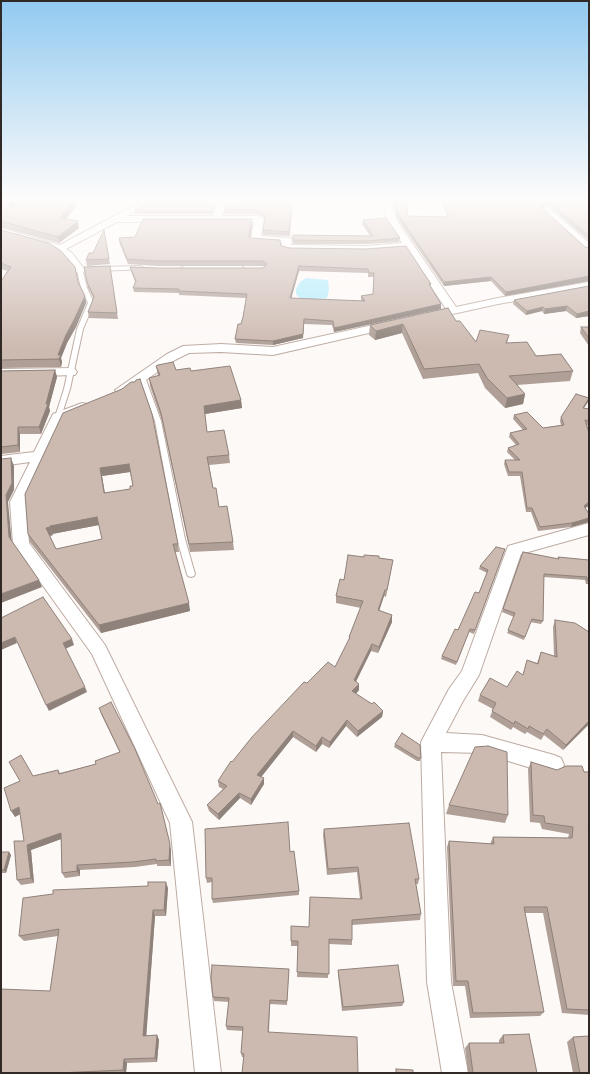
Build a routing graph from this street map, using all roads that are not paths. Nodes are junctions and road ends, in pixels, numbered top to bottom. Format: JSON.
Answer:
{"nodes":[{"id":1,"x":61,"y":250,"type":"edge"},
{"id":2,"x":411,"y":250,"type":"edge"},
{"id":3,"x":144,"y":268,"type":"edge"},
{"id":4,"x":248,"y":268,"type":"edge"},
{"id":5,"x":180,"y":269,"type":"edge"},
{"id":6,"x":80,"y":270,"type":"junction"},
{"id":7,"x":589,"y":285,"type":"edge"},
{"id":8,"x":453,"y":311,"type":"junction"},
{"id":9,"x":71,"y":372,"type":"junction"},
{"id":10,"x":1,"y":373,"type":"edge"},
{"id":11,"x":142,"y":378,"type":"junction"},
{"id":12,"x":58,"y":417,"type":"junction"},
{"id":13,"x":40,"y":456,"type":"junction"},
{"id":14,"x":1,"y":461,"type":"edge"},
{"id":15,"x":589,"y":528,"type":"edge"},
{"id":16,"x":192,"y":574,"type":"dead end"},
{"id":17,"x":431,"y":742,"type":"junction"},
{"id":18,"x":554,"y":765,"type":"dead end"},
{"id":19,"x":208,"y":1073,"type":"edge"},
{"id":20,"x":455,"y":1073,"type":"edge"}],
"edges":[{"from":1,"to":6,"type":"street"},
{"from":2,"to":8,"type":"street"},
{"from":3,"to":6,"type":"lane"},
{"from":4,"to":5,"type":"lane"},
{"from":6,"to":9,"type":"lane"},
{"from":7,"to":8,"type":"street"},
{"from":8,"to":11,"type":"street"},
{"from":9,"to":10,"type":"street"},
{"from":9,"to":12,"type":"lane"},
{"from":11,"to":12,"type":"street"},
{"from":11,"to":16,"type":"lane"},
{"from":12,"to":13,"type":"street"},
{"from":13,"to":14,"type":"street"},
{"from":13,"to":19,"type":"street"},
{"from":15,"to":17,"type":"street"},
{"from":17,"to":18,"type":"street"},
{"from":17,"to":20,"type":"street"}]}
